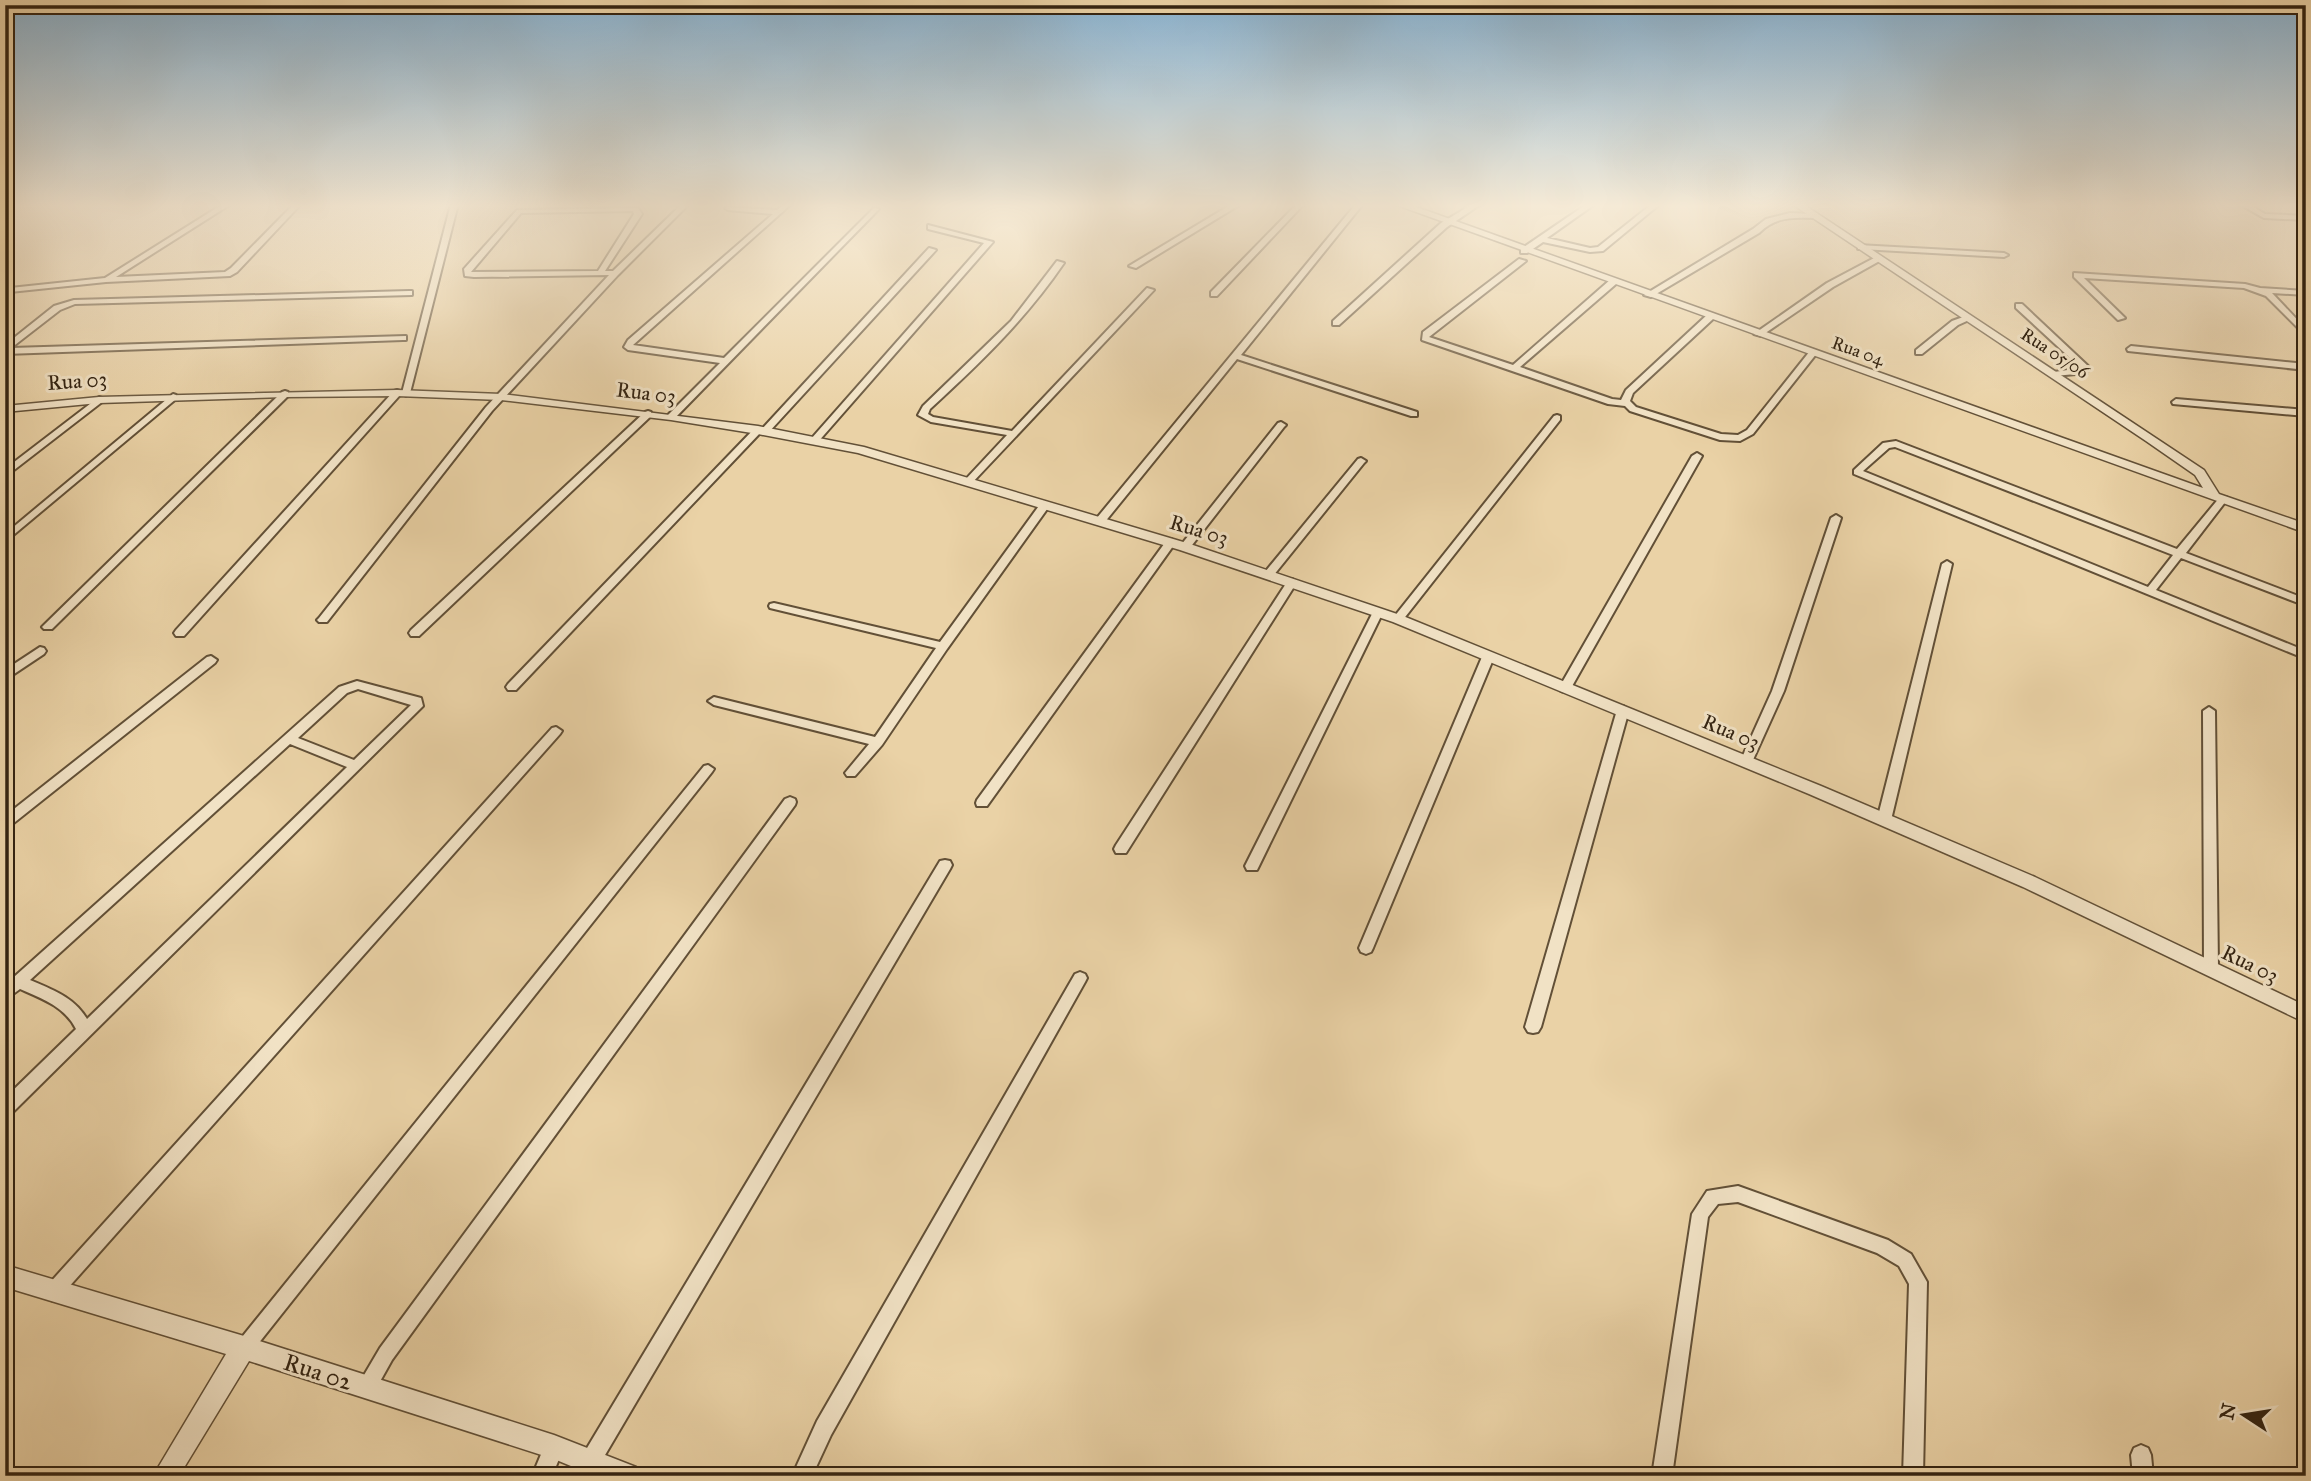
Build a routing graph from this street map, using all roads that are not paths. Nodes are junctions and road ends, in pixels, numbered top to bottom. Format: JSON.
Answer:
{"nodes":[{"id":1,"x":117,"y":273,"type":"edge"},
{"id":2,"x":229,"y":273,"type":"edge"},
{"id":3,"x":435,"y":273,"type":"edge"},
{"id":4,"x":471,"y":273,"type":"edge"},
{"id":5,"x":593,"y":273,"type":"edge"},
{"id":6,"x":615,"y":273,"type":"edge"},
{"id":7,"x":709,"y":273,"type":"edge"},
{"id":8,"x":813,"y":273,"type":"edge"},
{"id":9,"x":910,"y":273,"type":"edge"},
{"id":10,"x":962,"y":273,"type":"edge"},
{"id":11,"x":1053,"y":273,"type":"edge"},
{"id":12,"x":1234,"y":273,"type":"edge"},
{"id":13,"x":1303,"y":273,"type":"edge"},
{"id":14,"x":1392,"y":273,"type":"edge"},
{"id":15,"x":1502,"y":273,"type":"edge"},
{"id":16,"x":1582,"y":273,"type":"edge"},
{"id":17,"x":1685,"y":273,"type":"edge"},
{"id":18,"x":1852,"y":273,"type":"edge"},
{"id":19,"x":1900,"y":273,"type":"edge"},
{"id":20,"x":106,"y":280,"type":"junction"},
{"id":21,"x":1613,"y":282,"type":"junction"},
{"id":22,"x":7,"y":289,"type":"edge"},
{"id":23,"x":1150,"y":290,"type":"dead end"},
{"id":24,"x":2259,"y":290,"type":"junction"},
{"id":25,"x":409,"y":293,"type":"dead end"},
{"id":26,"x":2306,"y":293,"type":"edge"},
{"id":27,"x":1214,"y":294,"type":"dead end"},
{"id":28,"x":1648,"y":295,"type":"junction"},
{"id":29,"x":2019,"y":306,"type":"dead end"},
{"id":30,"x":1710,"y":317,"type":"junction"},
{"id":31,"x":1966,"y":318,"type":"junction"},
{"id":32,"x":2121,"y":318,"type":"dead end"},
{"id":33,"x":1336,"y":323,"type":"dead end"},
{"id":34,"x":1758,"y":334,"type":"junction"},
{"id":35,"x":2306,"y":334,"type":"edge"},
{"id":36,"x":403,"y":338,"type":"dead end"},
{"id":37,"x":2131,"y":349,"type":"dead end"},
{"id":38,"x":5,"y":350,"type":"edge"},
{"id":39,"x":1919,"y":352,"type":"dead end"},
{"id":40,"x":1813,"y":353,"type":"junction"},
{"id":41,"x":1235,"y":356,"type":"junction"},
{"id":42,"x":726,"y":362,"type":"junction"},
{"id":43,"x":2306,"y":367,"type":"edge"},
{"id":44,"x":1514,"y":368,"type":"junction"},
{"id":45,"x":2057,"y":374,"type":"junction"},
{"id":46,"x":401,"y":393,"type":"junction"},
{"id":47,"x":285,"y":394,"type":"junction"},
{"id":48,"x":173,"y":397,"type":"junction"},
{"id":49,"x":501,"y":397,"type":"junction"},
{"id":50,"x":99,"y":400,"type":"junction"},
{"id":51,"x":2176,"y":402,"type":"dead end"},
{"id":52,"x":1629,"y":404,"type":"junction"},
{"id":53,"x":5,"y":409,"type":"edge"},
{"id":54,"x":2306,"y":413,"type":"edge"},
{"id":55,"x":648,"y":414,"type":"junction"},
{"id":56,"x":1415,"y":414,"type":"dead end"},
{"id":57,"x":671,"y":417,"type":"junction"},
{"id":58,"x":1557,"y":418,"type":"dead end"},
{"id":59,"x":1281,"y":425,"type":"dead end"},
{"id":60,"x":762,"y":431,"type":"junction"},
{"id":61,"x":1015,"y":434,"type":"junction"},
{"id":62,"x":814,"y":441,"type":"junction"},
{"id":63,"x":1697,"y":456,"type":"dead end"},
{"id":64,"x":1361,"y":461,"type":"dead end"},
{"id":65,"x":5,"y":474,"type":"edge"},
{"id":66,"x":968,"y":482,"type":"junction"},
{"id":67,"x":2219,"y":498,"type":"junction"},
{"id":68,"x":1045,"y":505,"type":"junction"},
{"id":69,"x":1836,"y":518,"type":"dead end"},
{"id":70,"x":1100,"y":521,"type":"junction"},
{"id":71,"x":2306,"y":529,"type":"edge"},
{"id":72,"x":5,"y":539,"type":"edge"},
{"id":73,"x":1178,"y":545,"type":"junction"},
{"id":74,"x":2179,"y":553,"type":"junction"},
{"id":75,"x":1947,"y":564,"type":"dead end"},
{"id":76,"x":1269,"y":574,"type":"junction"},
{"id":77,"x":1292,"y":582,"type":"junction"},
{"id":78,"x":2150,"y":590,"type":"junction"},
{"id":79,"x":2306,"y":603,"type":"edge"},
{"id":80,"x":774,"y":606,"type":"dead end"},
{"id":81,"x":1378,"y":612,"type":"junction"},
{"id":82,"x":1398,"y":619,"type":"junction"},
{"id":83,"x":323,"y":620,"type":"dead end"},
{"id":84,"x":48,"y":627,"type":"dead end"},
{"id":85,"x":180,"y":633,"type":"dead end"},
{"id":86,"x":415,"y":633,"type":"dead end"},
{"id":87,"x":943,"y":646,"type":"junction"},
{"id":88,"x":40,"y":651,"type":"dead end"},
{"id":89,"x":2306,"y":655,"type":"edge"},
{"id":90,"x":1488,"y":657,"type":"junction"},
{"id":91,"x":211,"y":660,"type":"dead end"},
{"id":92,"x":5,"y":676,"type":"edge"},
{"id":93,"x":512,"y":687,"type":"dead end"},
{"id":94,"x":1565,"y":688,"type":"junction"},
{"id":95,"x":714,"y":701,"type":"dead end"},
{"id":96,"x":1623,"y":710,"type":"junction"},
{"id":97,"x":2209,"y":711,"type":"dead end"},
{"id":98,"x":556,"y":731,"type":"dead end"},
{"id":99,"x":289,"y":739,"type":"junction"},
{"id":100,"x":878,"y":742,"type":"junction"},
{"id":101,"x":1746,"y":762,"type":"junction"},
{"id":102,"x":356,"y":766,"type":"junction"},
{"id":103,"x":708,"y":769,"type":"dead end"},
{"id":104,"x":851,"y":773,"type":"dead end"},
{"id":105,"x":790,"y":802,"type":"dead end"},
{"id":106,"x":982,"y":803,"type":"dead end"},
{"id":107,"x":1884,"y":820,"type":"junction"},
{"id":108,"x":5,"y":823,"type":"edge"},
{"id":109,"x":1121,"y":849,"type":"dead end"},
{"id":110,"x":945,"y":865,"type":"dead end"},
{"id":111,"x":1252,"y":866,"type":"dead end"},
{"id":112,"x":1366,"y":948,"type":"dead end"},
{"id":113,"x":2211,"y":968,"type":"junction"},
{"id":114,"x":1080,"y":978,"type":"dead end"},
{"id":115,"x":19,"y":982,"type":"junction"},
{"id":116,"x":5,"y":994,"type":"edge"},
{"id":117,"x":2306,"y":1015,"type":"edge"},
{"id":118,"x":1533,"y":1027,"type":"dead end"},
{"id":119,"x":85,"y":1031,"type":"junction"},
{"id":120,"x":5,"y":1109,"type":"edge"},
{"id":121,"x":5,"y":1276,"type":"edge"},
{"id":122,"x":53,"y":1292,"type":"junction"},
{"id":123,"x":244,"y":1348,"type":"junction"},
{"id":124,"x":366,"y":1387,"type":"junction"},
{"id":125,"x":554,"y":1447,"type":"junction"},
{"id":126,"x":2141,"y":1455,"type":"dead end"},
{"id":127,"x":591,"y":1460,"type":"junction"},
{"id":128,"x":165,"y":1476,"type":"edge"},
{"id":129,"x":542,"y":1476,"type":"edge"},
{"id":130,"x":627,"y":1476,"type":"edge"},
{"id":131,"x":802,"y":1476,"type":"edge"},
{"id":132,"x":1662,"y":1476,"type":"edge"},
{"id":133,"x":1913,"y":1476,"type":"edge"},
{"id":134,"x":2143,"y":1476,"type":"edge"}],
"edges":[{"from":1,"to":20,"type":"street"},
{"from":2,"to":20,"type":"street"},
{"from":3,"to":46,"type":"street"},
{"from":4,"to":5,"type":"street"},
{"from":6,"to":49,"type":"street"},
{"from":7,"to":42,"type":"street"},
{"from":8,"to":42,"type":"street"},
{"from":9,"to":60,"type":"street"},
{"from":10,"to":62,"type":"street"},
{"from":11,"to":61,"type":"street"},
{"from":12,"to":27,"type":"street"},
{"from":13,"to":41,"type":"street"},
{"from":14,"to":33,"type":"street"},
{"from":15,"to":44,"type":"street"},
{"from":16,"to":21,"type":"street","name":"Rua 04"},
{"from":17,"to":28,"type":"street"},
{"from":18,"to":34,"type":"street"},
{"from":19,"to":31,"type":"street","name":"Rua 05/06"},
{"from":20,"to":22,"type":"street"},
{"from":21,"to":28,"type":"street","name":"Rua 04"},
{"from":21,"to":44,"type":"street"},
{"from":23,"to":61,"type":"street"},
{"from":24,"to":26,"type":"street"},
{"from":24,"to":32,"type":"street"},
{"from":24,"to":35,"type":"street"},
{"from":25,"to":38,"type":"street"},
{"from":28,"to":30,"type":"street","name":"Rua 04"},
{"from":29,"to":45,"type":"street"},
{"from":30,"to":34,"type":"street","name":"Rua 04"},
{"from":30,"to":52,"type":"street"},
{"from":31,"to":39,"type":"street"},
{"from":31,"to":45,"type":"street","name":"Rua 05/06"},
{"from":34,"to":40,"type":"street","name":"Rua 04"},
{"from":36,"to":38,"type":"street"},
{"from":37,"to":43,"type":"street"},
{"from":40,"to":52,"type":"street"},
{"from":40,"to":67,"type":"street","name":"Rua 04"},
{"from":41,"to":56,"type":"street"},
{"from":41,"to":70,"type":"street"},
{"from":42,"to":57,"type":"street"},
{"from":44,"to":52,"type":"street"},
{"from":45,"to":67,"type":"street","name":"Rua 05/06"},
{"from":46,"to":47,"type":"street","name":"Rua 03"},
{"from":46,"to":49,"type":"street","name":"Rua 03"},
{"from":46,"to":85,"type":"street"},
{"from":47,"to":48,"type":"street","name":"Rua 03"},
{"from":47,"to":84,"type":"street"},
{"from":48,"to":50,"type":"street","name":"Rua 03"},
{"from":48,"to":72,"type":"street"},
{"from":49,"to":55,"type":"street","name":"Rua 03"},
{"from":49,"to":83,"type":"street"},
{"from":50,"to":53,"type":"street","name":"Rua 03"},
{"from":50,"to":65,"type":"street"},
{"from":51,"to":54,"type":"street"},
{"from":55,"to":57,"type":"street","name":"Rua 03"},
{"from":55,"to":86,"type":"street"},
{"from":57,"to":60,"type":"street","name":"Rua 03"},
{"from":58,"to":82,"type":"street"},
{"from":59,"to":73,"type":"street"},
{"from":60,"to":62,"type":"street","name":"Rua 03"},
{"from":60,"to":93,"type":"street"},
{"from":61,"to":66,"type":"street"},
{"from":62,"to":66,"type":"street","name":"Rua 03"},
{"from":63,"to":94,"type":"street"},
{"from":64,"to":76,"type":"street"},
{"from":66,"to":68,"type":"street","name":"Rua 03"},
{"from":67,"to":71,"type":"street","name":"Rua 04"},
{"from":67,"to":74,"type":"street"},
{"from":68,"to":70,"type":"street","name":"Rua 03"},
{"from":68,"to":87,"type":"street"},
{"from":69,"to":101,"type":"street"},
{"from":70,"to":73,"type":"street","name":"Rua 03"},
{"from":73,"to":76,"type":"street","name":"Rua 03"},
{"from":73,"to":106,"type":"street"},
{"from":74,"to":78,"type":"street"},
{"from":74,"to":78,"type":"street"},
{"from":74,"to":79,"type":"street"},
{"from":75,"to":107,"type":"street"},
{"from":76,"to":77,"type":"street","name":"Rua 03"},
{"from":77,"to":81,"type":"street","name":"Rua 03"},
{"from":77,"to":109,"type":"street"},
{"from":78,"to":89,"type":"street"},
{"from":80,"to":87,"type":"street"},
{"from":81,"to":82,"type":"street","name":"Rua 03"},
{"from":81,"to":111,"type":"street"},
{"from":82,"to":90,"type":"street","name":"Rua 03"},
{"from":87,"to":100,"type":"street"},
{"from":88,"to":92,"type":"street"},
{"from":90,"to":94,"type":"street","name":"Rua 03"},
{"from":90,"to":112,"type":"street"},
{"from":91,"to":108,"type":"street"},
{"from":94,"to":96,"type":"street","name":"Rua 03"},
{"from":95,"to":100,"type":"street"},
{"from":96,"to":101,"type":"street","name":"Rua 03"},
{"from":96,"to":118,"type":"street"},
{"from":97,"to":113,"type":"street"},
{"from":98,"to":122,"type":"street"},
{"from":99,"to":102,"type":"street"},
{"from":99,"to":102,"type":"street"},
{"from":99,"to":115,"type":"street"},
{"from":100,"to":104,"type":"street"},
{"from":101,"to":107,"type":"street","name":"Rua 03"},
{"from":102,"to":119,"type":"street"},
{"from":103,"to":123,"type":"street"},
{"from":105,"to":124,"type":"street"},
{"from":107,"to":113,"type":"street","name":"Rua 03"},
{"from":110,"to":127,"type":"street"},
{"from":113,"to":117,"type":"street","name":"Rua 03"},
{"from":114,"to":131,"type":"street"},
{"from":115,"to":116,"type":"street"},
{"from":115,"to":119,"type":"street"},
{"from":119,"to":120,"type":"street"},
{"from":121,"to":122,"type":"street","name":"Rua 02"},
{"from":122,"to":123,"type":"street","name":"Rua 02"},
{"from":123,"to":124,"type":"street","name":"Rua 02"},
{"from":123,"to":128,"type":"street"},
{"from":124,"to":125,"type":"street","name":"Rua 02"},
{"from":125,"to":127,"type":"street","name":"Rua 02"},
{"from":125,"to":129,"type":"street"},
{"from":126,"to":134,"type":"street"},
{"from":127,"to":130,"type":"street","name":"Rua 02"},
{"from":132,"to":133,"type":"street"}]}
